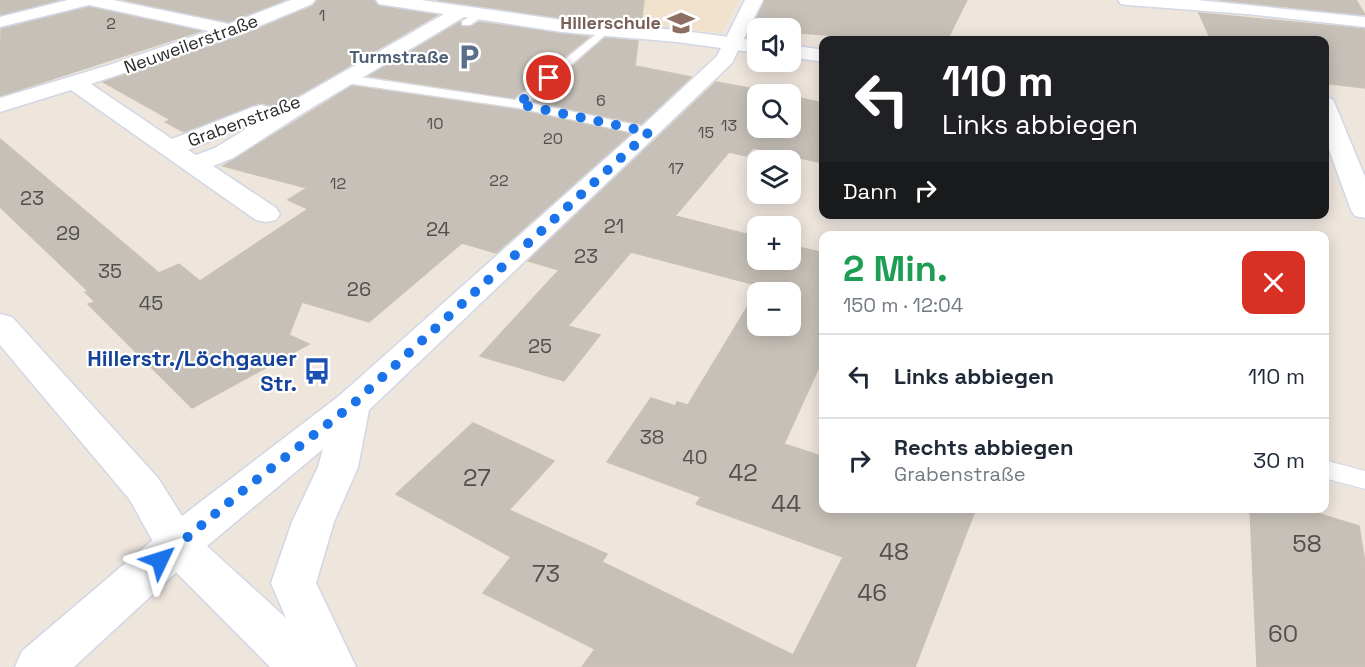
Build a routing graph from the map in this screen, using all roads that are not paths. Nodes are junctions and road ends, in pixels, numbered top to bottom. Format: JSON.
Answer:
{"nodes":[{"id":1,"x":89,"y":0,"type":"edge"},
{"id":2,"x":306,"y":0,"type":"edge"},
{"id":3,"x":385,"y":0,"type":"edge"},
{"id":4,"x":501,"y":0,"type":"edge"},
{"id":5,"x":754,"y":0,"type":"edge"},
{"id":6,"x":1126,"y":0,"type":"edge"},
{"id":7,"x":1283,"y":6,"type":"edge"},
{"id":8,"x":468,"y":17,"type":"junction"},
{"id":9,"x":0,"y":22,"type":"edge"},
{"id":10,"x":1365,"y":22,"type":"edge"},
{"id":11,"x":606,"y":29,"type":"junction"},
{"id":12,"x":233,"y":30,"type":"junction"},
{"id":13,"x":1293,"y":31,"type":"dead end"},
{"id":14,"x":745,"y":45,"type":"edge"},
{"id":15,"x":801,"y":53,"type":"edge"},
{"id":16,"x":819,"y":55,"type":"edge"},
{"id":17,"x":346,"y":79,"type":"junction"},
{"id":18,"x":76,"y":84,"type":"junction"},
{"id":19,"x":317,"y":96,"type":"junction"},
{"id":20,"x":518,"y":104,"type":"junction"},
{"id":21,"x":0,"y":105,"type":"edge"},
{"id":22,"x":1329,"y":116,"type":"edge"},
{"id":23,"x":649,"y":132,"type":"junction"},
{"id":24,"x":171,"y":148,"type":"junction"},
{"id":25,"x":1344,"y":150,"type":"edge"},
{"id":26,"x":195,"y":164,"type":"junction"},
{"id":27,"x":1365,"y":210,"type":"edge"},
{"id":28,"x":266,"y":214,"type":"dead end"},
{"id":29,"x":0,"y":324,"type":"edge"},
{"id":30,"x":352,"y":405,"type":"junction"},
{"id":31,"x":1329,"y":470,"type":"edge"},
{"id":32,"x":1365,"y":480,"type":"edge"},
{"id":33,"x":177,"y":545,"type":"junction"},
{"id":34,"x":39,"y":667,"type":"edge"},
{"id":35,"x":304,"y":667,"type":"edge"},
{"id":36,"x":333,"y":667,"type":"edge"}],
"edges":[{"from":1,"to":9,"type":"street"},
{"from":1,"to":12,"type":"street"},
{"from":2,"to":12,"type":"street","name":"Neuweilerstraße"},
{"from":3,"to":8,"type":"street"},
{"from":4,"to":8,"type":"street","name":"Grabenstraße"},
{"from":5,"to":14,"type":"street"},
{"from":6,"to":7,"type":"street"},
{"from":7,"to":10,"type":"street"},
{"from":7,"to":13,"type":"street"},
{"from":8,"to":11,"type":"street"},
{"from":8,"to":17,"type":"street","name":"Grabenstraße"},
{"from":11,"to":14,"type":"street"},
{"from":11,"to":20,"type":"lane"},
{"from":12,"to":18,"type":"street","name":"Neuweilerstraße"},
{"from":14,"to":23,"type":"street"},
{"from":15,"to":16,"type":"street"},
{"from":17,"to":19,"type":"street","name":"Grabenstraße"},
{"from":17,"to":20,"type":"lane"},
{"from":18,"to":21,"type":"street","name":"Neuweilerstraße"},
{"from":18,"to":24,"type":"street"},
{"from":19,"to":24,"type":"street","name":"Grabenstraße"},
{"from":19,"to":26,"type":"street","name":"Grabenstraße"},
{"from":20,"to":23,"type":"lane"},
{"from":22,"to":25,"type":"street"},
{"from":23,"to":30,"type":"street"},
{"from":24,"to":26,"type":"street"},
{"from":25,"to":27,"type":"street"},
{"from":26,"to":28,"type":"street"},
{"from":29,"to":33,"type":"street"},
{"from":30,"to":33,"type":"street"},
{"from":30,"to":36,"type":"street"},
{"from":31,"to":32,"type":"lane"},
{"from":33,"to":34,"type":"street"},
{"from":33,"to":35,"type":"street"}]}
